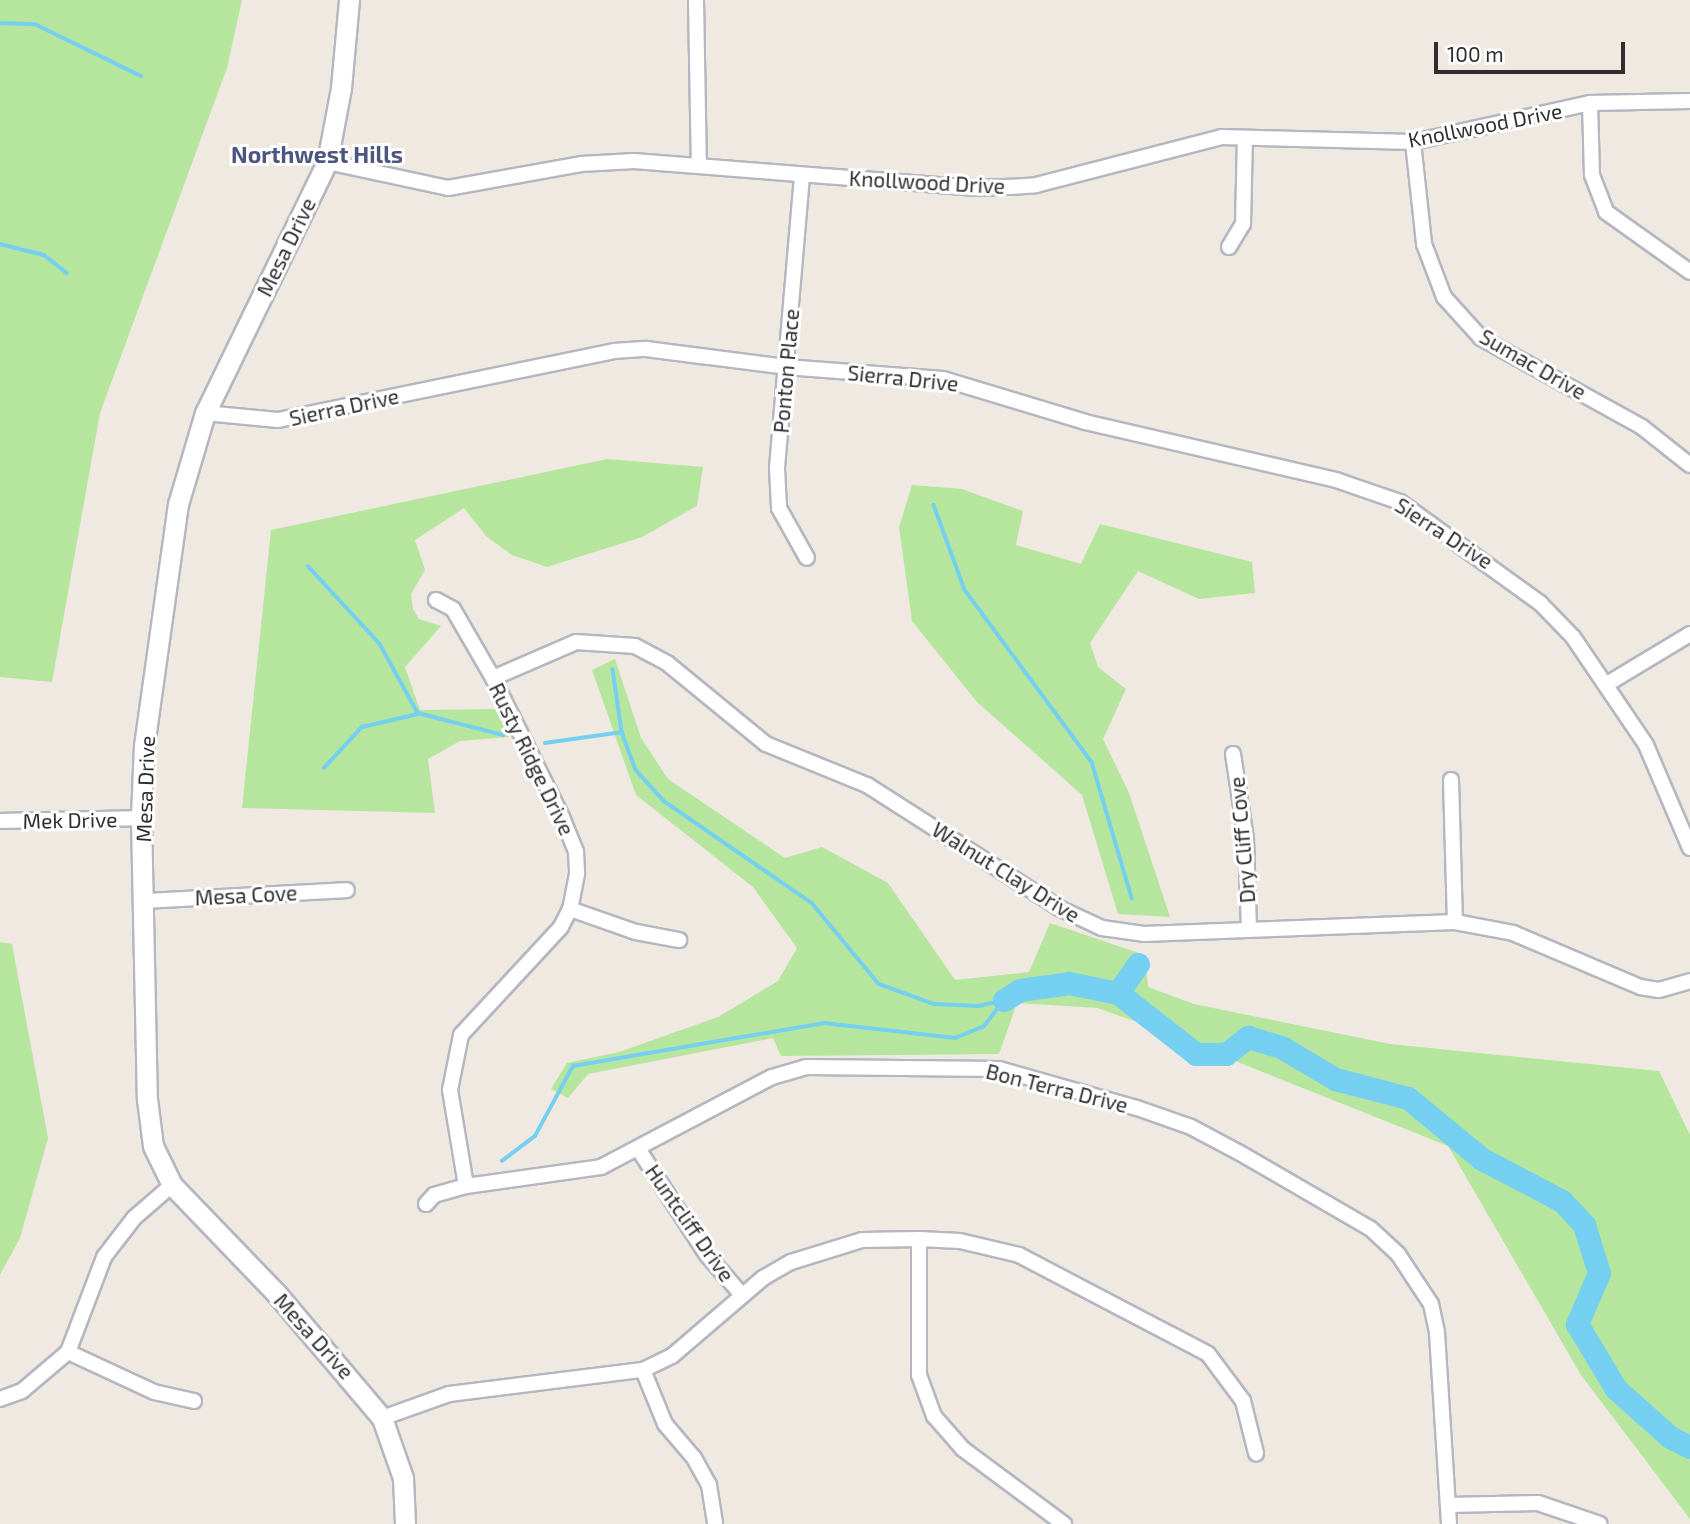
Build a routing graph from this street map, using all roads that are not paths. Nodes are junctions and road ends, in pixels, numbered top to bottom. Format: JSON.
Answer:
{"nodes":[{"id":1,"x":349,"y":0,"type":"edge"},
{"id":2,"x":695,"y":0,"type":"edge"},
{"id":3,"x":1690,"y":101,"type":"edge"},
{"id":4,"x":1590,"y":103,"type":"junction"},
{"id":5,"x":1245,"y":138,"type":"junction"},
{"id":6,"x":1413,"y":142,"type":"junction"},
{"id":7,"x":327,"y":162,"type":"junction"},
{"id":8,"x":699,"y":166,"type":"junction"},
{"id":9,"x":802,"y":176,"type":"junction"},
{"id":10,"x":1228,"y":247,"type":"dead end"},
{"id":11,"x":1690,"y":272,"type":"edge"},
{"id":12,"x":786,"y":367,"type":"junction"},
{"id":13,"x":205,"y":413,"type":"junction"},
{"id":14,"x":1690,"y":465,"type":"edge"},
{"id":15,"x":807,"y":558,"type":"dead end"},
{"id":16,"x":436,"y":600,"type":"dead end"},
{"id":17,"x":1690,"y":634,"type":"edge"},
{"id":18,"x":492,"y":678,"type":"junction"},
{"id":19,"x":1607,"y":684,"type":"junction"},
{"id":20,"x":1233,"y":754,"type":"dead end"},
{"id":21,"x":1451,"y":780,"type":"dead end"},
{"id":22,"x":141,"y":818,"type":"junction"},
{"id":23,"x":0,"y":821,"type":"edge"},
{"id":24,"x":1690,"y":848,"type":"edge"},
{"id":25,"x":347,"y":890,"type":"dead end"},
{"id":26,"x":145,"y":901,"type":"junction"},
{"id":27,"x":570,"y":909,"type":"junction"},
{"id":28,"x":1455,"y":922,"type":"junction"},
{"id":29,"x":1249,"y":928,"type":"junction"},
{"id":30,"x":679,"y":940,"type":"dead end"},
{"id":31,"x":1690,"y":981,"type":"edge"},
{"id":32,"x":639,"y":1150,"type":"junction"},
{"id":33,"x":172,"y":1185,"type":"junction"},
{"id":34,"x":466,"y":1186,"type":"junction"},
{"id":35,"x":426,"y":1204,"type":"dead end"},
{"id":36,"x":919,"y":1239,"type":"junction"},
{"id":37,"x":742,"y":1295,"type":"junction"},
{"id":38,"x":68,"y":1352,"type":"junction"},
{"id":39,"x":643,"y":1370,"type":"junction"},
{"id":40,"x":0,"y":1399,"type":"edge"},
{"id":41,"x":194,"y":1401,"type":"dead end"},
{"id":42,"x":382,"y":1418,"type":"junction"},
{"id":43,"x":1256,"y":1453,"type":"dead end"},
{"id":44,"x":1448,"y":1505,"type":"junction"},
{"id":45,"x":405,"y":1524,"type":"edge"},
{"id":46,"x":715,"y":1524,"type":"edge"},
{"id":47,"x":1065,"y":1524,"type":"edge"},
{"id":48,"x":1449,"y":1524,"type":"edge"},
{"id":49,"x":1600,"y":1524,"type":"edge"}],
"edges":[{"from":1,"to":7,"type":"street","name":"Mesa Drive"},
{"from":2,"to":8,"type":"street"},
{"from":3,"to":4,"type":"street","name":"Knollwood Drive"},
{"from":4,"to":6,"type":"street","name":"Knollwood Drive"},
{"from":4,"to":11,"type":"street"},
{"from":5,"to":6,"type":"street","name":"Knollwood Drive"},
{"from":5,"to":9,"type":"street","name":"Knollwood Drive"},
{"from":5,"to":10,"type":"street"},
{"from":6,"to":14,"type":"street","name":"Sumac Drive"},
{"from":7,"to":8,"type":"street","name":"Knollwood Drive"},
{"from":7,"to":13,"type":"street","name":"Mesa Drive"},
{"from":8,"to":9,"type":"street","name":"Knollwood Drive"},
{"from":9,"to":12,"type":"street","name":"Ponton Place"},
{"from":12,"to":13,"type":"street","name":"Sierra Drive"},
{"from":12,"to":15,"type":"street","name":"Ponton Place"},
{"from":12,"to":19,"type":"street","name":"Sierra Drive"},
{"from":13,"to":22,"type":"street","name":"Mesa Drive"},
{"from":16,"to":18,"type":"street","name":"Rusty Ridge Drive"},
{"from":17,"to":19,"type":"street"},
{"from":18,"to":27,"type":"street","name":"Rusty Ridge Drive"},
{"from":18,"to":29,"type":"street","name":"Walnut Clay Drive"},
{"from":19,"to":24,"type":"street","name":"Sierra Drive"},
{"from":20,"to":29,"type":"street","name":"Dry Cliff Cove"},
{"from":21,"to":28,"type":"street"},
{"from":22,"to":23,"type":"street","name":"Mek Drive"},
{"from":22,"to":26,"type":"street","name":"Mesa Drive"},
{"from":25,"to":26,"type":"street","name":"Mesa Cove"},
{"from":26,"to":33,"type":"street","name":"Mesa Drive"},
{"from":27,"to":30,"type":"street"},
{"from":27,"to":34,"type":"street","name":"Rusty Ridge Drive"},
{"from":28,"to":29,"type":"street","name":"Walnut Clay Drive"},
{"from":28,"to":31,"type":"street","name":"Walnut Clay Drive"},
{"from":32,"to":34,"type":"street","name":"Bon Terra Drive"},
{"from":32,"to":37,"type":"street","name":"Huntcliff Drive"},
{"from":32,"to":44,"type":"street","name":"Bon Terra Drive"},
{"from":33,"to":38,"type":"street"},
{"from":33,"to":42,"type":"street","name":"Mesa Drive"},
{"from":34,"to":35,"type":"street","name":"Bon Terra Drive"},
{"from":36,"to":37,"type":"street"},
{"from":36,"to":43,"type":"street"},
{"from":36,"to":47,"type":"street"},
{"from":37,"to":39,"type":"street"},
{"from":38,"to":40,"type":"street"},
{"from":38,"to":41,"type":"street"},
{"from":39,"to":42,"type":"street"},
{"from":39,"to":46,"type":"street"},
{"from":42,"to":45,"type":"street","name":"Mesa Drive"},
{"from":44,"to":48,"type":"street","name":"Bon Terra Drive"},
{"from":44,"to":49,"type":"street"}]}
